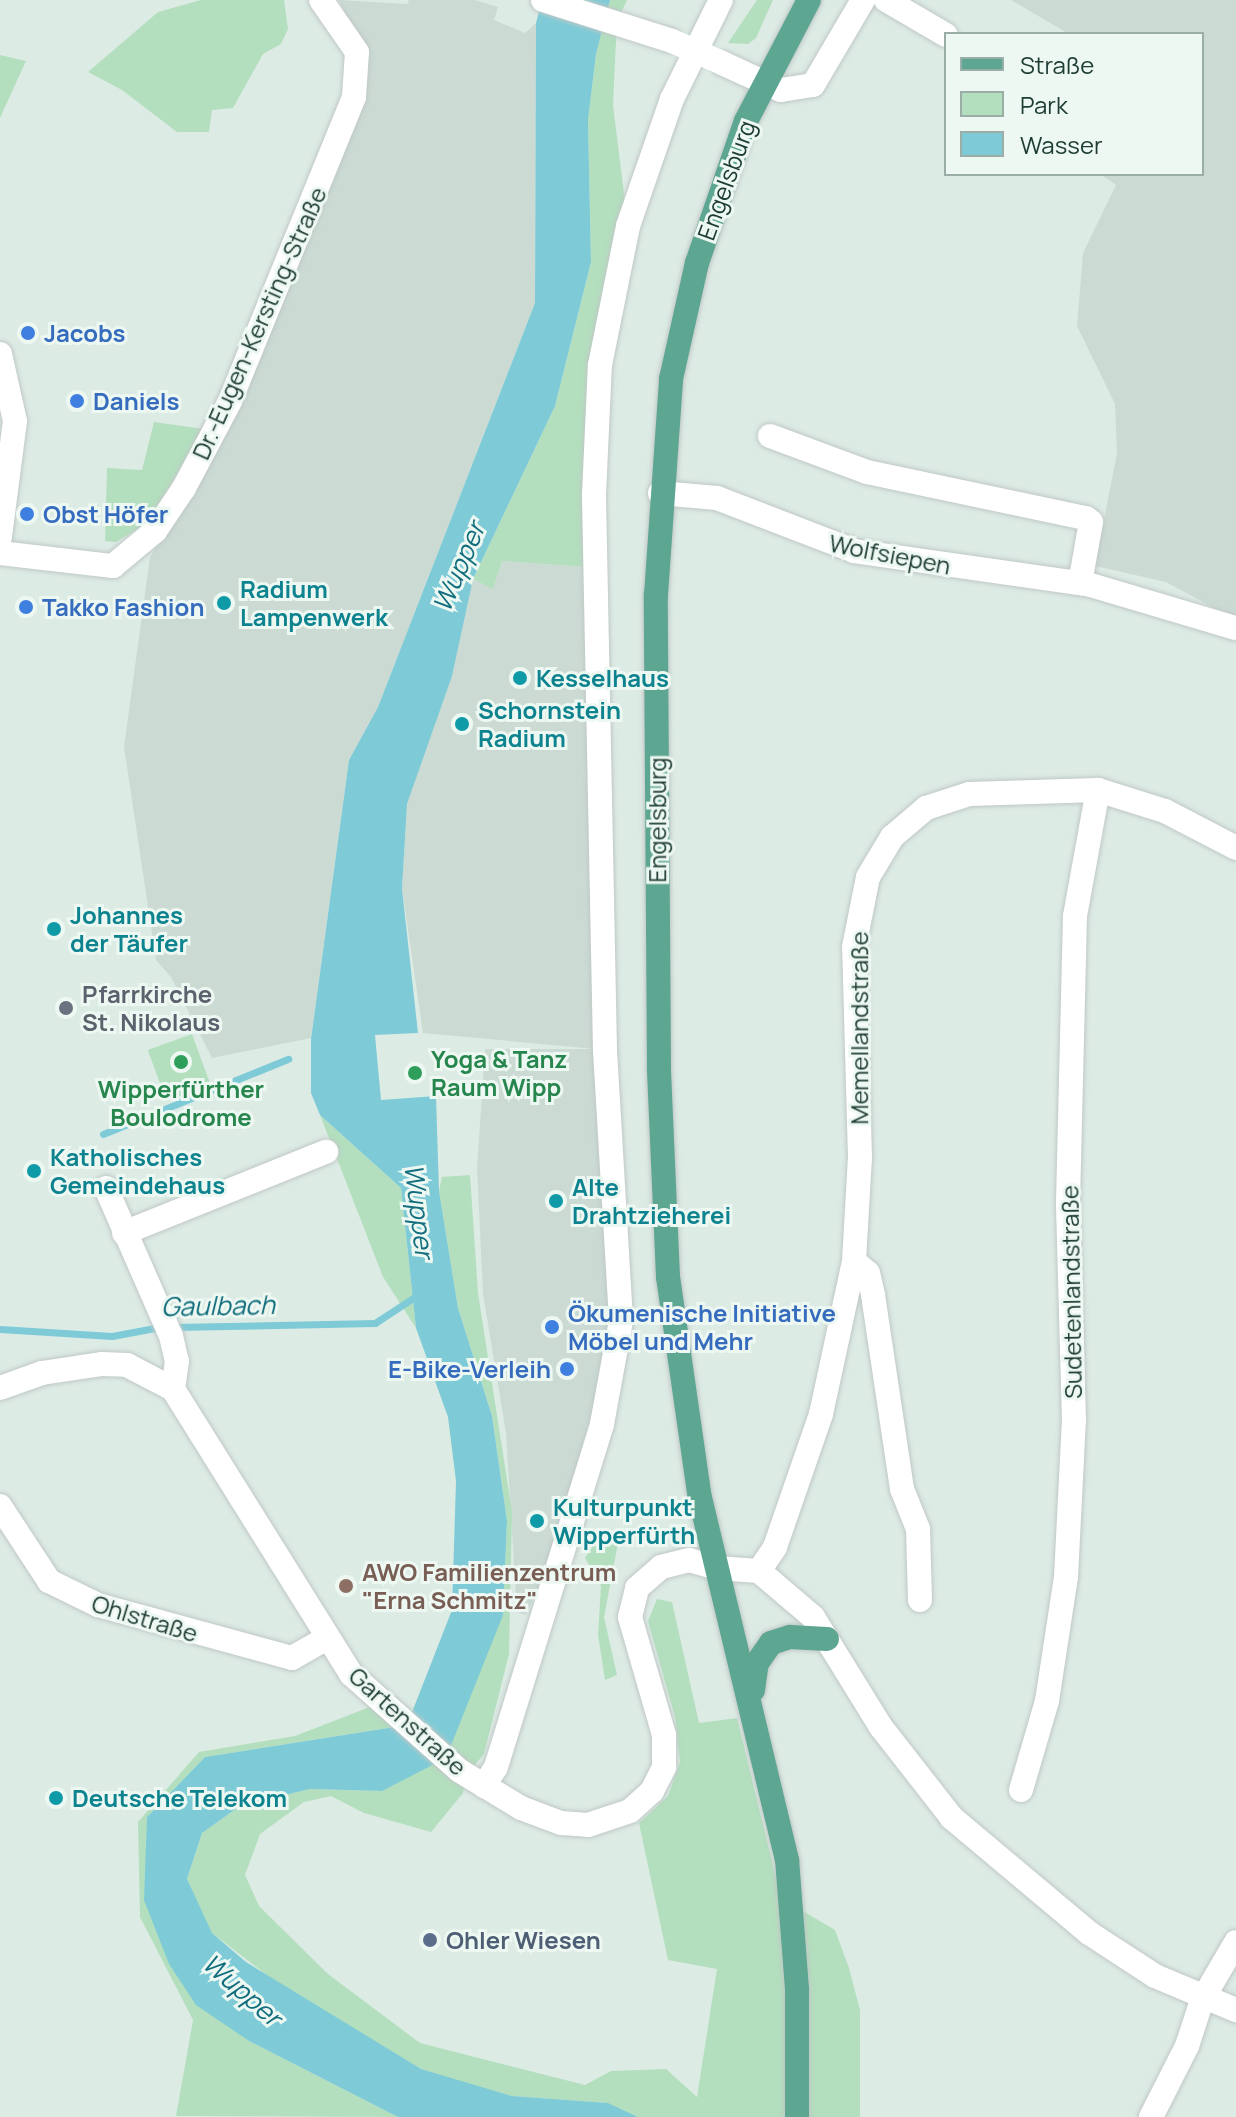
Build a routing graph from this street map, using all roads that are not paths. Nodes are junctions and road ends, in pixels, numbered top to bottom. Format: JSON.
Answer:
{"nodes":[{"id":1,"x":321,"y":0,"type":"edge"},
{"id":2,"x":543,"y":0,"type":"edge"},
{"id":3,"x":721,"y":0,"type":"edge"},
{"id":4,"x":809,"y":0,"type":"edge"},
{"id":5,"x":863,"y":0,"type":"edge"},
{"id":6,"x":886,"y":0,"type":"edge"},
{"id":7,"x":944,"y":34,"type":"edge"},
{"id":8,"x":763,"y":82,"type":"junction"},
{"id":9,"x":0,"y":354,"type":"edge"},
{"id":10,"x":770,"y":436,"type":"dead end"},
{"id":11,"x":660,"y":493,"type":"junction"},
{"id":12,"x":0,"y":537,"type":"edge"},
{"id":13,"x":0,"y":553,"type":"edge"},
{"id":14,"x":1080,"y":583,"type":"junction"},
{"id":15,"x":1236,"y":628,"type":"edge"},
{"id":16,"x":1098,"y":790,"type":"junction"},
{"id":17,"x":1236,"y":848,"type":"edge"},
{"id":18,"x":326,"y":1152,"type":"dead end"},
{"id":19,"x":106,"y":1188,"type":"dead end"},
{"id":20,"x":124,"y":1233,"type":"junction"},
{"id":21,"x":854,"y":1261,"type":"junction"},
{"id":22,"x":0,"y":1388,"type":"edge"},
{"id":23,"x":173,"y":1389,"type":"junction"},
{"id":24,"x":0,"y":1506,"type":"edge"},
{"id":25,"x":717,"y":1568,"type":"junction"},
{"id":26,"x":759,"y":1571,"type":"junction"},
{"id":27,"x":920,"y":1600,"type":"dead end"},
{"id":28,"x":327,"y":1638,"type":"junction"},
{"id":29,"x":827,"y":1639,"type":"junction"},
{"id":30,"x":751,"y":1701,"type":"junction"},
{"id":31,"x":484,"y":1786,"type":"junction"},
{"id":32,"x":1021,"y":1790,"type":"dead end"},
{"id":33,"x":1236,"y":1942,"type":"edge"},
{"id":34,"x":1202,"y":2000,"type":"junction"},
{"id":35,"x":1236,"y":2010,"type":"edge"},
{"id":36,"x":797,"y":2117,"type":"edge"},
{"id":37,"x":1151,"y":2117,"type":"edge"}],
"edges":[{"from":1,"to":13,"type":"street","name":"Dr.-Eugen-Kersting-Straße"},
{"from":2,"to":8,"type":"street","bridge":true},
{"from":3,"to":31,"type":"street"},
{"from":4,"to":8,"type":"main road","name":"Engelsburg"},
{"from":5,"to":8,"type":"street"},
{"from":6,"to":7,"type":"street"},
{"from":8,"to":11,"type":"main road","name":"Engelsburg"},
{"from":9,"to":12,"type":"street"},
{"from":10,"to":14,"type":"street"},
{"from":11,"to":14,"type":"street","name":"Wolfsiepen"},
{"from":11,"to":25,"type":"main road","name":"Engelsburg"},
{"from":14,"to":15,"type":"street","name":"Wolfsiepen"},
{"from":16,"to":17,"type":"street","name":"Memellandstraße"},
{"from":16,"to":21,"type":"street","name":"Memellandstraße"},
{"from":16,"to":32,"type":"street","name":"Sudetenlandstraße"},
{"from":18,"to":20,"type":"street"},
{"from":19,"to":20,"type":"street"},
{"from":20,"to":23,"type":"street"},
{"from":21,"to":26,"type":"street","name":"Memellandstraße"},
{"from":21,"to":27,"type":"street"},
{"from":22,"to":23,"type":"street"},
{"from":23,"to":28,"type":"street","name":"Gartenstraße"},
{"from":24,"to":28,"type":"street","name":"Ohlstraße"},
{"from":25,"to":26,"type":"street","name":"Gartenstraße"},
{"from":25,"to":30,"type":"main road","name":"Engelsburg"},
{"from":25,"to":31,"type":"street","name":"Gartenstraße"},
{"from":26,"to":29,"type":"street"},
{"from":28,"to":31,"type":"street","name":"Gartenstraße"},
{"from":29,"to":30,"type":"main road"},
{"from":29,"to":34,"type":"street"},
{"from":30,"to":36,"type":"main road","name":"Engelsburg"},
{"from":33,"to":34,"type":"street"},
{"from":34,"to":35,"type":"street"},
{"from":34,"to":37,"type":"street"}]}
